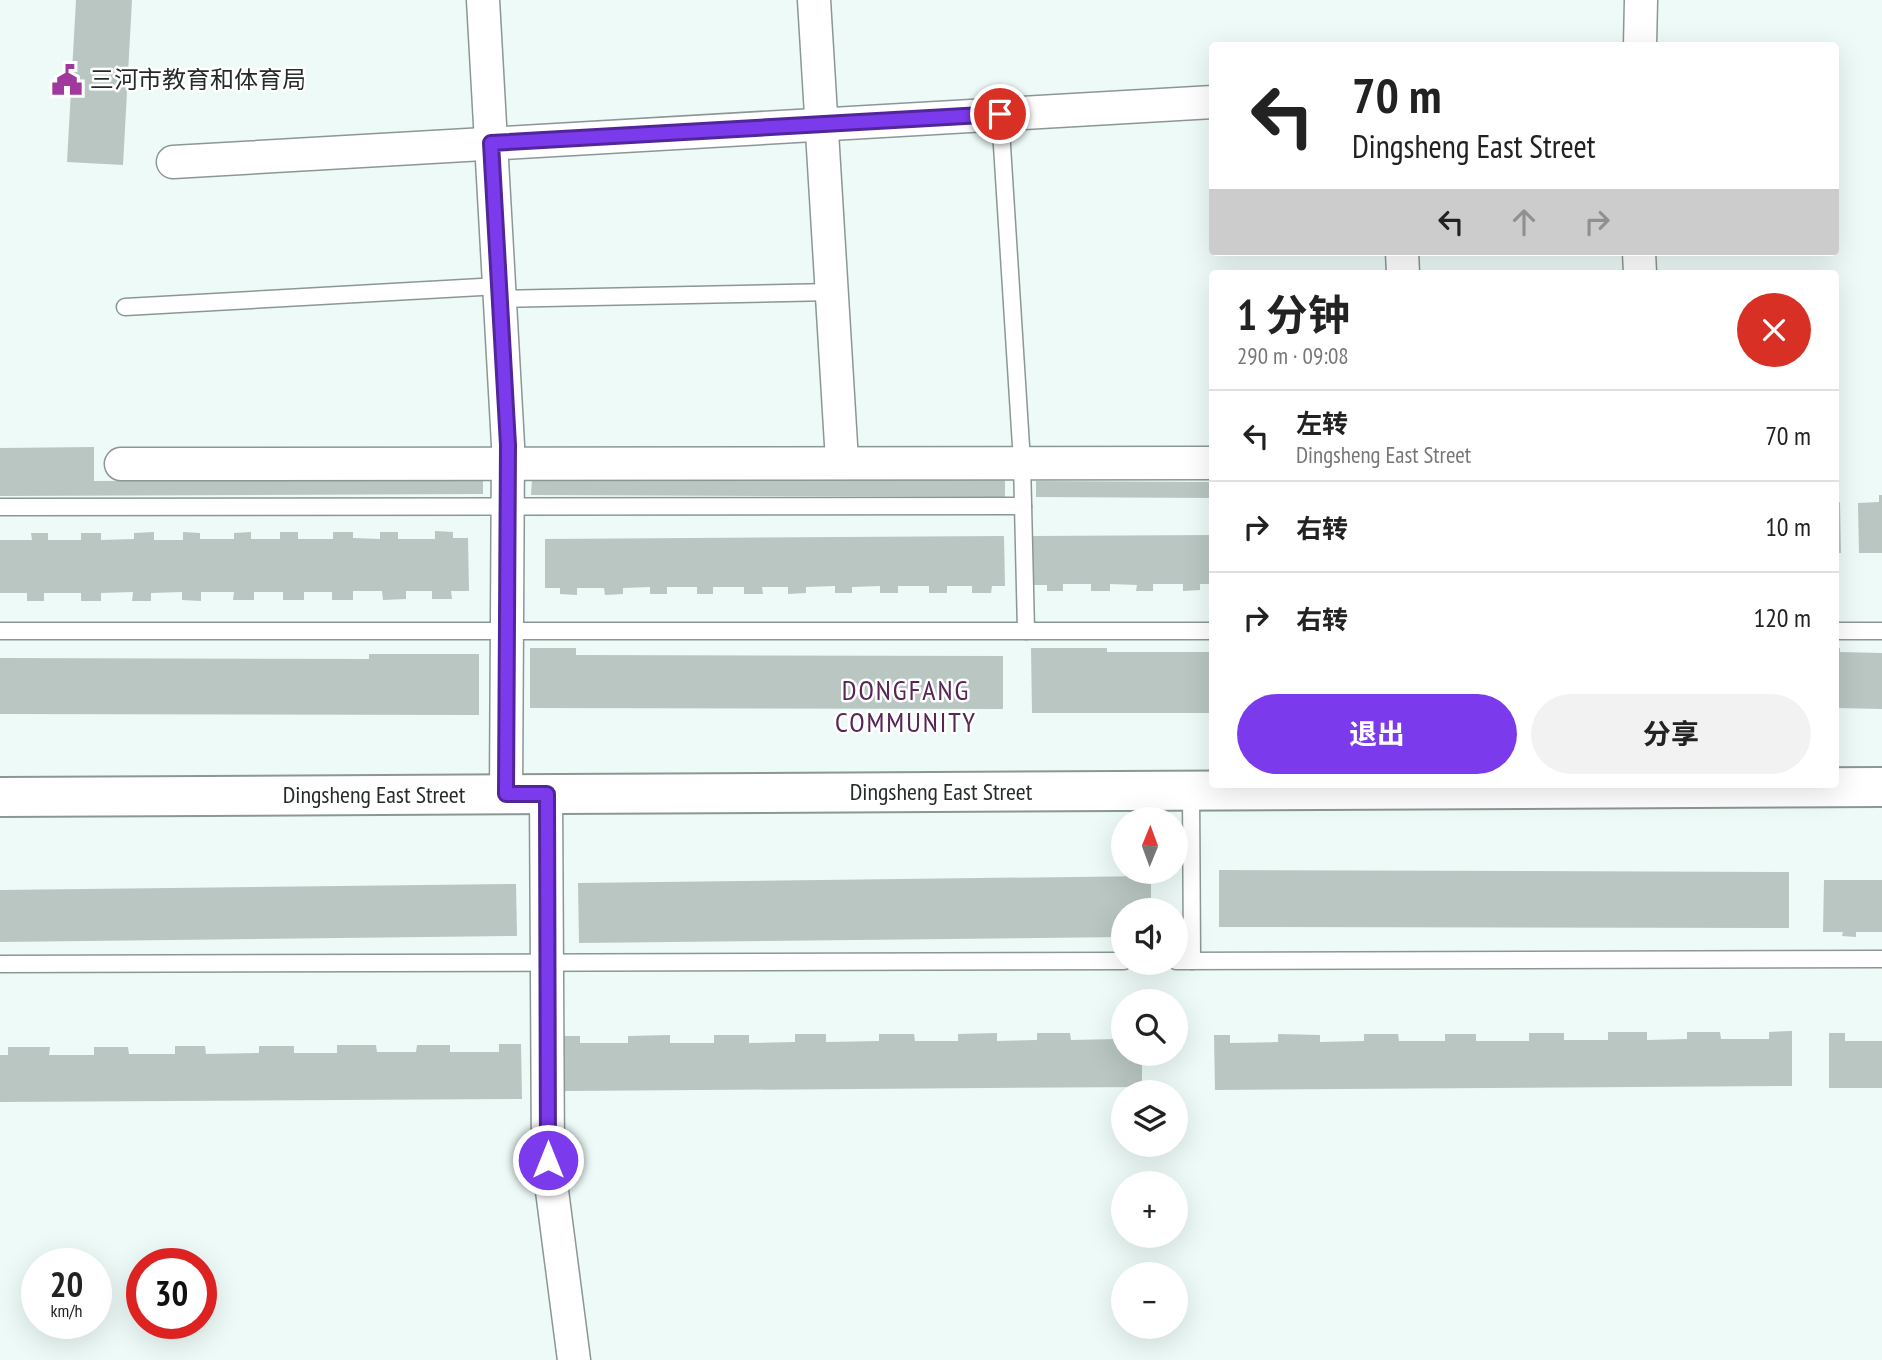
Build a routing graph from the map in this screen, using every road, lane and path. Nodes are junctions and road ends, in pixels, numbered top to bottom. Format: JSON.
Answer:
{"nodes":[{"id":1,"x":483,"y":0,"type":"edge"},
{"id":2,"x":814,"y":0,"type":"edge"},
{"id":3,"x":1641,"y":0,"type":"edge"},
{"id":4,"x":1640,"y":42,"type":"edge"},
{"id":5,"x":1209,"y":102,"type":"edge"},
{"id":6,"x":1000,"y":114,"type":"junction"},
{"id":7,"x":822,"y":124,"type":"junction"},
{"id":8,"x":491,"y":143,"type":"junction"},
{"id":9,"x":173,"y":162,"type":"dead end"},
{"id":10,"x":500,"y":292,"type":"junction"},
{"id":11,"x":832,"y":292,"type":"junction"},
{"id":12,"x":125,"y":307,"type":"dead end"},
{"id":13,"x":842,"y":461,"type":"junction"},
{"id":14,"x":1022,"y":462,"type":"junction"},
{"id":15,"x":508,"y":463,"type":"junction"},
{"id":16,"x":1209,"y":463,"type":"edge"},
{"id":17,"x":121,"y":464,"type":"dead end"},
{"id":18,"x":1023,"y":506,"type":"junction"},
{"id":19,"x":0,"y":507,"type":"edge"},
{"id":20,"x":508,"y":507,"type":"junction"},
{"id":21,"x":0,"y":631,"type":"edge"},
{"id":22,"x":507,"y":631,"type":"junction"},
{"id":23,"x":1026,"y":631,"type":"junction"},
{"id":24,"x":1209,"y":631,"type":"edge"},
{"id":25,"x":1839,"y":631,"type":"edge"},
{"id":26,"x":1882,"y":631,"type":"edge"},
{"id":27,"x":1839,"y":787,"type":"edge"},
{"id":28,"x":1882,"y":787,"type":"edge"},
{"id":29,"x":1360,"y":788,"type":"edge"},
{"id":30,"x":1191,"y":791,"type":"junction"},
{"id":31,"x":506,"y":794,"type":"junction"},
{"id":32,"x":547,"y":794,"type":"junction"},
{"id":33,"x":0,"y":797,"type":"edge"},
{"id":34,"x":1187,"y":898,"type":"edge"},
{"id":35,"x":1882,"y":959,"type":"edge"},
{"id":36,"x":1111,"y":961,"type":"edge"},
{"id":37,"x":1188,"y":961,"type":"edge"},
{"id":38,"x":547,"y":963,"type":"junction"},
{"id":39,"x":0,"y":964,"type":"edge"},
{"id":40,"x":573,"y":1360,"type":"edge"}],
"edges":[{"from":1,"to":8,"type":"street"},
{"from":2,"to":7,"type":"street"},
{"from":3,"to":4,"type":"street"},
{"from":5,"to":6,"type":"street"},
{"from":6,"to":7,"type":"street"},
{"from":6,"to":14,"type":"lane"},
{"from":7,"to":8,"type":"street"},
{"from":7,"to":11,"type":"street"},
{"from":8,"to":9,"type":"street"},
{"from":8,"to":10,"type":"street"},
{"from":10,"to":11,"type":"lane"},
{"from":10,"to":12,"type":"lane"},
{"from":10,"to":15,"type":"street"},
{"from":11,"to":13,"type":"street"},
{"from":13,"to":14,"type":"street"},
{"from":13,"to":15,"type":"street"},
{"from":14,"to":16,"type":"street"},
{"from":14,"to":18,"type":"lane"},
{"from":15,"to":17,"type":"street"},
{"from":15,"to":20,"type":"street"},
{"from":18,"to":20,"type":"lane"},
{"from":18,"to":23,"type":"lane"},
{"from":19,"to":20,"type":"lane"},
{"from":20,"to":22,"type":"street"},
{"from":21,"to":22,"type":"lane"},
{"from":22,"to":23,"type":"lane"},
{"from":22,"to":31,"type":"street"},
{"from":23,"to":24,"type":"lane"},
{"from":25,"to":26,"type":"lane"},
{"from":27,"to":28,"type":"main road","name":"Dingsheng East Street"},
{"from":29,"to":30,"type":"main road","name":"Dingsheng East Street"},
{"from":30,"to":32,"type":"main road","name":"Dingsheng East Street"},
{"from":30,"to":34,"type":"lane"},
{"from":31,"to":32,"type":"main road","name":"Dingsheng East Street"},
{"from":31,"to":33,"type":"main road","name":"Dingsheng East Street"},
{"from":32,"to":38,"type":"street"},
{"from":35,"to":37,"type":"lane"},
{"from":36,"to":38,"type":"lane"},
{"from":38,"to":39,"type":"lane"},
{"from":38,"to":40,"type":"street"}]}
